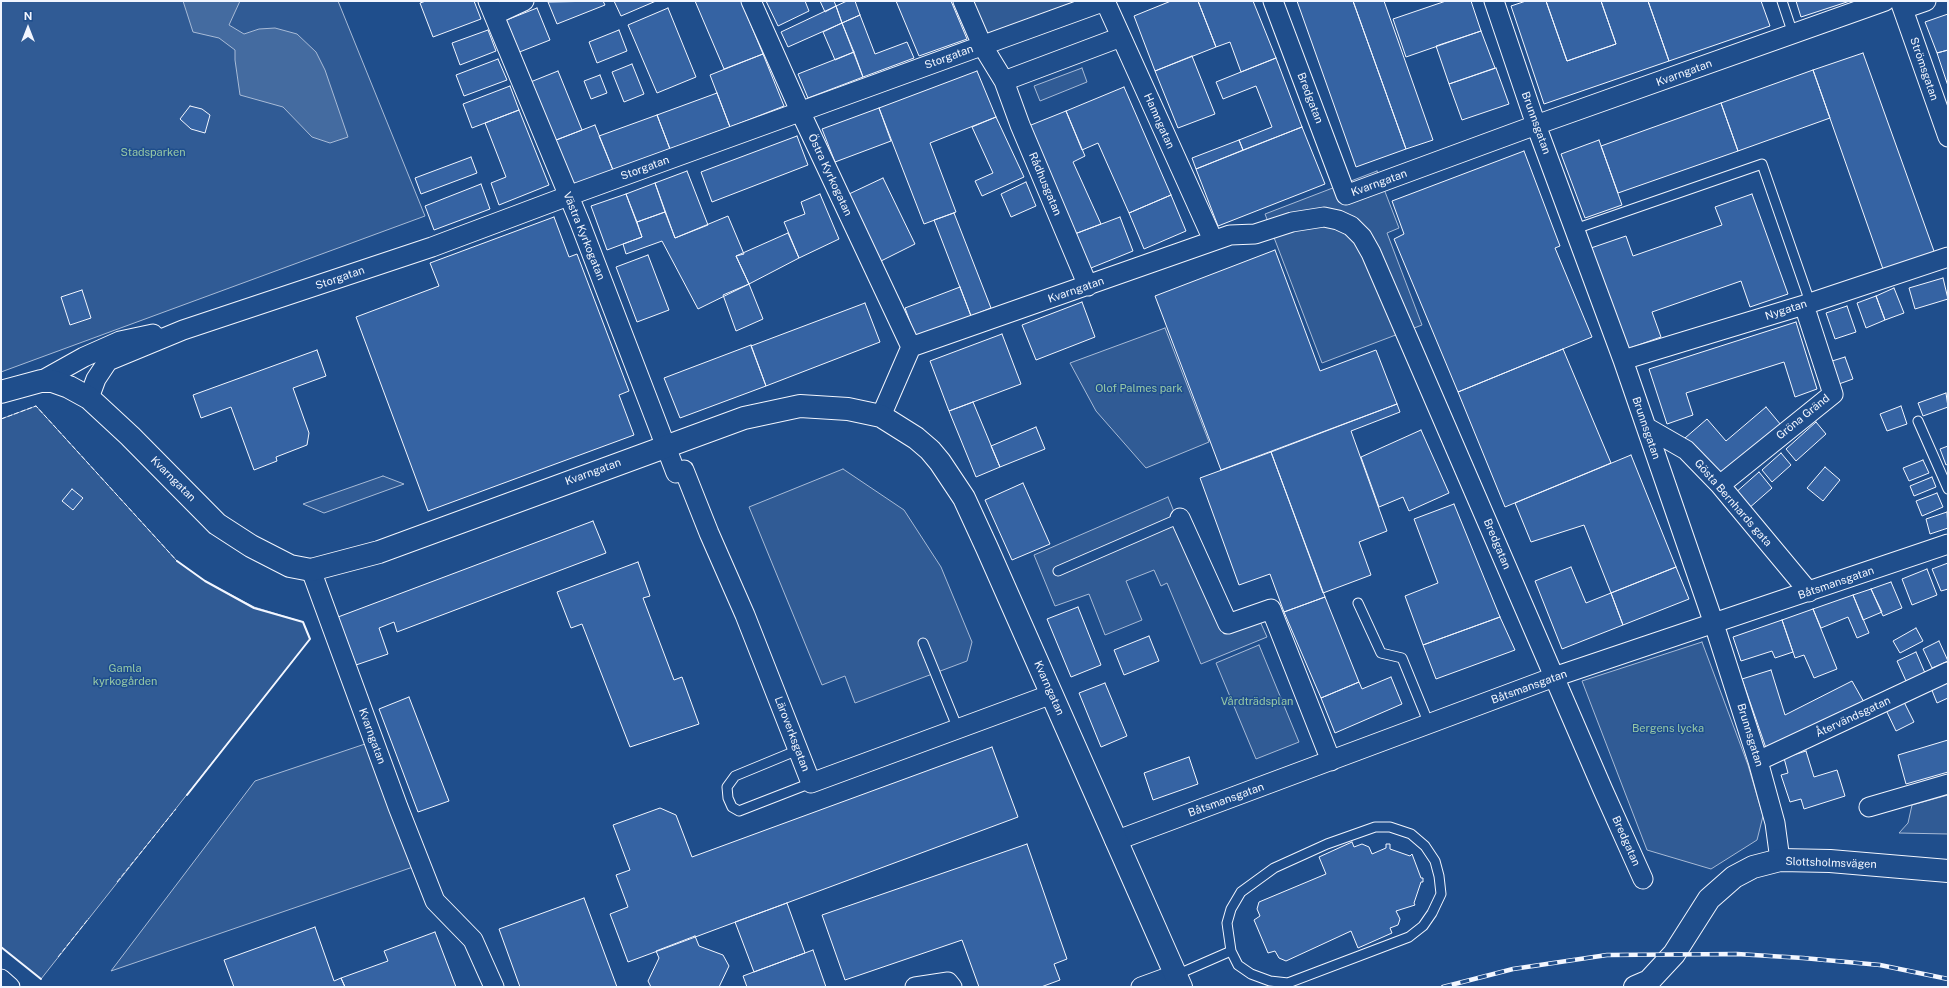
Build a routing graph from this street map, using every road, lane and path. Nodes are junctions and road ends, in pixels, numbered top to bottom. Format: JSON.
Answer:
{"nodes":[{"id":1,"x":524,"y":1,"type":"edge"},
{"id":2,"x":751,"y":1,"type":"edge"},
{"id":3,"x":963,"y":1,"type":"edge"},
{"id":4,"x":1105,"y":1,"type":"edge"},
{"id":5,"x":1272,"y":1,"type":"edge"},
{"id":6,"x":1494,"y":1,"type":"edge"},
{"id":7,"x":1782,"y":1,"type":"edge"},
{"id":8,"x":1884,"y":1,"type":"edge"},
{"id":9,"x":1926,"y":1,"type":"edge"},
{"id":10,"x":1902,"y":5,"type":"edge"},
{"id":11,"x":491,"y":8,"type":"edge"},
{"id":12,"x":1793,"y":34,"type":"junction"},
{"id":13,"x":1121,"y":37,"type":"junction"},
{"id":14,"x":982,"y":45,"type":"junction"},
{"id":15,"x":1004,"y":81,"type":"junction"},
{"id":16,"x":800,"y":111,"type":"junction"},
{"id":17,"x":1536,"y":125,"type":"junction"},
{"id":18,"x":1948,"y":137,"type":"edge"},
{"id":19,"x":1346,"y":195,"type":"junction"},
{"id":20,"x":568,"y":196,"type":"junction"},
{"id":21,"x":1338,"y":220,"type":"junction"},
{"id":22,"x":1575,"y":229,"type":"junction"},
{"id":23,"x":1214,"y":240,"type":"junction"},
{"id":24,"x":1948,"y":257,"type":"edge"},
{"id":25,"x":1088,"y":286,"type":"junction"},
{"id":26,"x":1807,"y":303,"type":"junction"},
{"id":27,"x":183,"y":330,"type":"junction"},
{"id":28,"x":911,"y":347,"type":"junction"},
{"id":29,"x":1623,"y":360,"type":"junction"},
{"id":30,"x":41,"y":381,"type":"junction"},
{"id":31,"x":1,"y":392,"type":"edge"},
{"id":32,"x":89,"y":398,"type":"junction"},
{"id":33,"x":881,"y":416,"type":"junction"},
{"id":34,"x":1918,"y":421,"type":"dead end"},
{"id":35,"x":1646,"y":427,"type":"junction"},
{"id":36,"x":666,"y":445,"type":"junction"},
{"id":37,"x":680,"y":472,"type":"joint"},
{"id":38,"x":1720,"y":485,"type":"junction"},
{"id":39,"x":1948,"y":489,"type":"edge"},
{"id":40,"x":1180,"y":518,"type":"joint"},
{"id":41,"x":1948,"y":544,"type":"edge"},
{"id":42,"x":311,"y":570,"type":"junction"},
{"id":43,"x":1058,"y":571,"type":"dead end"},
{"id":44,"x":1809,"y":592,"type":"junction"},
{"id":45,"x":1358,"y":603,"type":"dead end"},
{"id":46,"x":1714,"y":624,"type":"junction"},
{"id":47,"x":923,"y":643,"type":"dead end"},
{"id":48,"x":1948,"y":672,"type":"edge"},
{"id":49,"x":1554,"y":677,"type":"junction"},
{"id":50,"x":1052,"y":694,"type":"junction"},
{"id":51,"x":1429,"y":724,"type":"junction"},
{"id":52,"x":958,"y":729,"type":"junction"},
{"id":53,"x":798,"y":750,"type":"junction"},
{"id":54,"x":1331,"y":761,"type":"junction"},
{"id":55,"x":1758,"y":761,"type":"junction"},
{"id":56,"x":811,"y":783,"type":"junction"},
{"id":57,"x":1948,"y":784,"type":"edge"},
{"id":58,"x":1869,"y":807,"type":"dead end"},
{"id":59,"x":1115,"y":841,"type":"junction"},
{"id":60,"x":1780,"y":860,"type":"junction"},
{"id":61,"x":1948,"y":871,"type":"edge"},
{"id":62,"x":1643,"y":879,"type":"dead end"},
{"id":63,"x":1231,"y":951,"type":"junction"},
{"id":64,"x":1,"y":979,"type":"edge"},
{"id":65,"x":1178,"y":981,"type":"edge"},
{"id":66,"x":1648,"y":985,"type":"edge"},
{"id":67,"x":10,"y":987,"type":"edge"},
{"id":68,"x":494,"y":987,"type":"edge"},
{"id":69,"x":915,"y":987,"type":"edge"},
{"id":70,"x":952,"y":987,"type":"edge"},
{"id":71,"x":1141,"y":987,"type":"edge"}],
"edges":[{"from":1,"to":11,"type":"street"},
{"from":2,"to":16,"type":"street","name":"Östra Kyrkogatan"},
{"from":3,"to":14,"type":"street","name":"Rådhusgatan"},
{"from":4,"to":13,"type":"street","name":"Hamngatan"},
{"from":4,"to":14,"type":"street","name":"Storgatan"},
{"from":5,"to":19,"type":"street","name":"Bredgatan"},
{"from":6,"to":17,"type":"street","name":"Brunnsgatan"},
{"from":7,"to":12,"type":"lane"},
{"from":8,"to":12,"type":"street","name":"Kvarngatan"},
{"from":9,"to":10,"type":"street"},
{"from":10,"to":18,"type":"street","name":"Strömsgatan"},
{"from":11,"to":20,"type":"street","name":"Västra Kyrkogatan"},
{"from":12,"to":17,"type":"street","name":"Kvarngatan"},
{"from":13,"to":15,"type":"street"},
{"from":13,"to":23,"type":"street","name":"Hamngatan"},
{"from":14,"to":15,"type":"street","name":"Rådhusgatan"},
{"from":14,"to":16,"type":"street","name":"Storgatan"},
{"from":15,"to":25,"type":"street","name":"Rådhusgatan"},
{"from":16,"to":20,"type":"street","name":"Storgatan"},
{"from":16,"to":28,"type":"street","name":"Östra Kyrkogatan"},
{"from":17,"to":19,"type":"street","name":"Kvarngatan"},
{"from":17,"to":22,"type":"street","name":"Brunnsgatan"},
{"from":19,"to":21,"type":"street","name":"Kvarngatan"},
{"from":20,"to":27,"type":"street","name":"Storgatan"},
{"from":20,"to":36,"type":"street","name":"Västra Kyrkogatan"},
{"from":21,"to":23,"type":"street","name":"Kvarngatan"},
{"from":21,"to":49,"type":"street","name":"Bredgatan"},
{"from":22,"to":26,"type":"lane"},
{"from":22,"to":29,"type":"street","name":"Brunnsgatan"},
{"from":23,"to":25,"type":"street","name":"Kvarngatan"},
{"from":24,"to":26,"type":"street","name":"Nygatan"},
{"from":25,"to":28,"type":"street","name":"Kvarngatan"},
{"from":26,"to":29,"type":"street","name":"Nygatan"},
{"from":26,"to":38,"type":"street","name":"Gröna Gränd"},
{"from":27,"to":30,"type":"street","name":"Storgatan"},
{"from":27,"to":32,"type":"street","name":"Storgatan"},
{"from":28,"to":33,"type":"street"},
{"from":29,"to":35,"type":"street","name":"Brunnsgatan"},
{"from":30,"to":31,"type":"street","name":"Storgatan"},
{"from":30,"to":32,"type":"street","name":"Kvarngatan"},
{"from":32,"to":42,"type":"street","name":"Kvarngatan"},
{"from":33,"to":36,"type":"street","name":"Kvarngatan"},
{"from":33,"to":50,"type":"street","name":"Kvarngatan"},
{"from":34,"to":39,"type":"lane"},
{"from":35,"to":38,"type":"street","name":"Gösta Bernhards gata"},
{"from":35,"to":46,"type":"street","name":"Brunnsgatan"},
{"from":36,"to":37,"type":"street","name":"Västra Kyrkogatan"},
{"from":36,"to":42,"type":"street","name":"Kvarngatan"},
{"from":37,"to":53,"type":"street","name":"Läroverksgatan"},
{"from":38,"to":44,"type":"street","name":"Gösta Bernhards gata"},
{"from":40,"to":43,"type":"lane"},
{"from":40,"to":54,"type":"street"},
{"from":41,"to":44,"type":"street","name":"Båtsmansgatan"},
{"from":42,"to":68,"type":"street","name":"Kvarngatan"},
{"from":44,"to":46,"type":"street","name":"Båtsmansgatan"},
{"from":45,"to":51,"type":"lane"},
{"from":46,"to":49,"type":"street","name":"Båtsmansgatan"},
{"from":46,"to":55,"type":"street","name":"Brunnsgatan"},
{"from":47,"to":52,"type":"lane"},
{"from":48,"to":55,"type":"street","name":"Återvändsgatan"},
{"from":49,"to":51,"type":"street","name":"Båtsmansgatan"},
{"from":49,"to":62,"type":"street","name":"Bredgatan"},
{"from":50,"to":52,"type":"street","name":"Läroverksgatan"},
{"from":50,"to":59,"type":"street","name":"Kvarngatan"},
{"from":51,"to":54,"type":"street","name":"Båtsmansgatan"},
{"from":52,"to":56,"type":"street","name":"Läroverksgatan"},
{"from":53,"to":56,"type":"street","name":"Läroverksgatan"},
{"from":53,"to":56,"type":"lane"},
{"from":54,"to":59,"type":"street","name":"Båtsmansgatan"},
{"from":55,"to":60,"type":"street","name":"Brunnsgatan"},
{"from":57,"to":58,"type":"street"},
{"from":59,"to":65,"type":"street","name":"Kvarngatan"},
{"from":60,"to":61,"type":"street","name":"Slottsholmsvägen"},
{"from":60,"to":66,"type":"street","name":"Slottsholmsvägen"},
{"from":63,"to":63,"type":"lane"},
{"from":63,"to":65,"type":"lane"},
{"from":64,"to":67,"type":"street"},
{"from":65,"to":71,"type":"street"},
{"from":69,"to":70,"type":"street"}]}
